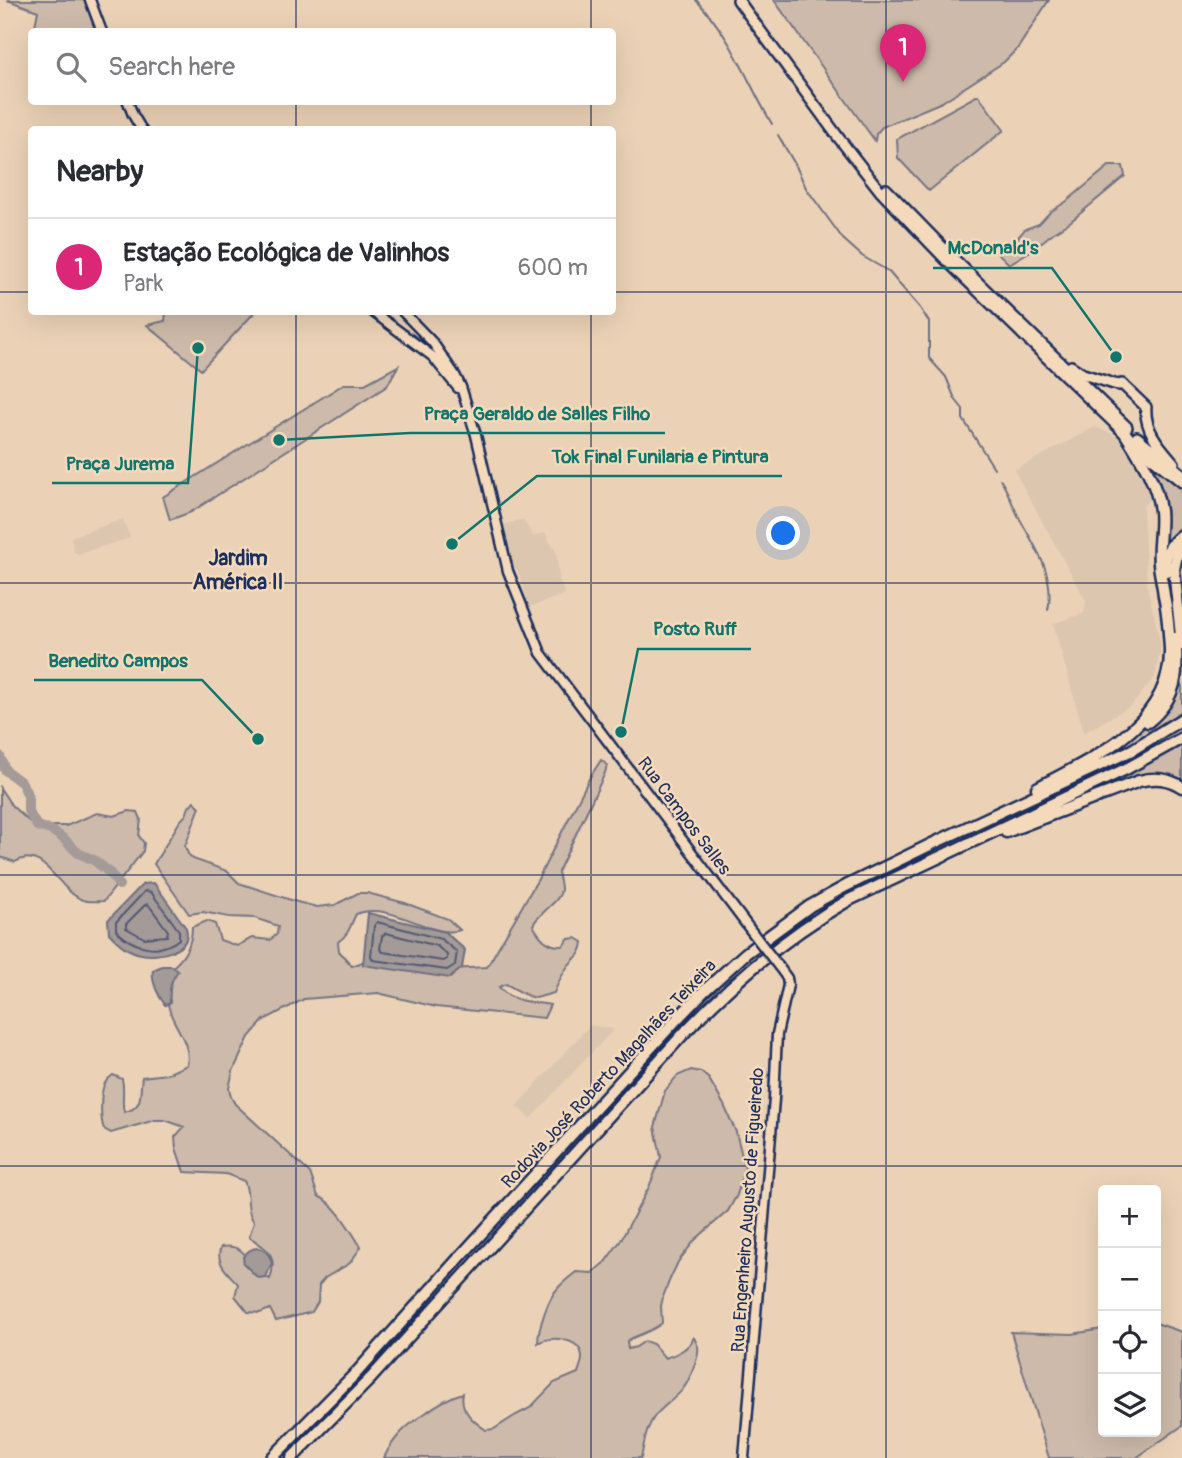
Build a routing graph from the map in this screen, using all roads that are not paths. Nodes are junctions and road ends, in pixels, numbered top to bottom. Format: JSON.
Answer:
{"nodes":[{"id":1,"x":90,"y":0,"type":"edge"},
{"id":2,"x":738,"y":0,"type":"edge"},
{"id":3,"x":744,"y":0,"type":"edge"},
{"id":4,"x":100,"y":28,"type":"edge"},
{"id":5,"x":129,"y":105,"type":"edge"},
{"id":6,"x":140,"y":126,"type":"edge"},
{"id":7,"x":377,"y":315,"type":"edge"},
{"id":8,"x":406,"y":315,"type":"edge"},
{"id":9,"x":407,"y":315,"type":"edge"},
{"id":10,"x":408,"y":338,"type":"junction"},
{"id":11,"x":1039,"y":342,"type":"junction"},
{"id":12,"x":433,"y":343,"type":"junction"},
{"id":13,"x":416,"y":345,"type":"junction"},
{"id":14,"x":441,"y":354,"type":"junction"},
{"id":15,"x":439,"y":364,"type":"junction"},
{"id":16,"x":464,"y":396,"type":"junction"},
{"id":17,"x":1125,"y":433,"type":"junction"},
{"id":18,"x":1182,"y":473,"type":"edge"},
{"id":19,"x":1182,"y":482,"type":"edge"},
{"id":20,"x":1182,"y":535,"type":"edge"},
{"id":21,"x":1182,"y":548,"type":"edge"},
{"id":22,"x":1182,"y":646,"type":"edge"},
{"id":23,"x":1182,"y":719,"type":"edge"},
{"id":24,"x":1182,"y":738,"type":"edge"},
{"id":25,"x":1101,"y":752,"type":"junction"},
{"id":26,"x":1182,"y":787,"type":"edge"},
{"id":27,"x":932,"y":844,"type":"junction"},
{"id":28,"x":940,"y":856,"type":"junction"},
{"id":29,"x":779,"y":967,"type":"joint"},
{"id":30,"x":272,"y":1458,"type":"edge"},
{"id":31,"x":292,"y":1458,"type":"edge"},
{"id":32,"x":744,"y":1458,"type":"edge"}],
"edges":[{"from":1,"to":4,"type":"main road"},
{"from":2,"to":17,"type":"main road"},
{"from":3,"to":11,"type":"main road"},
{"from":5,"to":6,"type":"main road"},
{"from":7,"to":10,"type":"main road"},
{"from":8,"to":10,"type":"main road"},
{"from":9,"to":12,"type":"main road","name":"Rua Campos Salles"},
{"from":10,"to":13,"type":"main road"},
{"from":11,"to":18,"type":"main road"},
{"from":11,"to":18,"type":"main road"},
{"from":12,"to":13,"type":"main road"},
{"from":12,"to":14,"type":"main road","name":"Rua Campos Salles"},
{"from":13,"to":15,"type":"main road"},
{"from":14,"to":15,"type":"main road"},
{"from":14,"to":16,"type":"main road","name":"Rua Campos Salles"},
{"from":15,"to":16,"type":"main road"},
{"from":16,"to":29,"type":"main road","name":"Rua Campos Salles","bridge":true},
{"from":17,"to":19,"type":"main road"},
{"from":17,"to":25,"type":"highway"},
{"from":20,"to":25,"type":"highway"},
{"from":21,"to":22,"type":"highway"},
{"from":23,"to":27,"type":"highway","name":"Rodovia José Roberto Magalhães Teixeira"},
{"from":24,"to":28,"type":"highway","name":"Rodovia José Roberto Magalhães Teixeira"},
{"from":25,"to":27,"type":"highway"},
{"from":26,"to":28,"type":"highway"},
{"from":27,"to":30,"type":"highway","name":"Rodovia José Roberto Magalhães Teixeira"},
{"from":28,"to":31,"type":"highway","name":"Rodovia José Roberto Magalhães Teixeira"},
{"from":29,"to":32,"type":"main road","name":"Rua Engenheiro Augusto de Figueiredo"}]}
